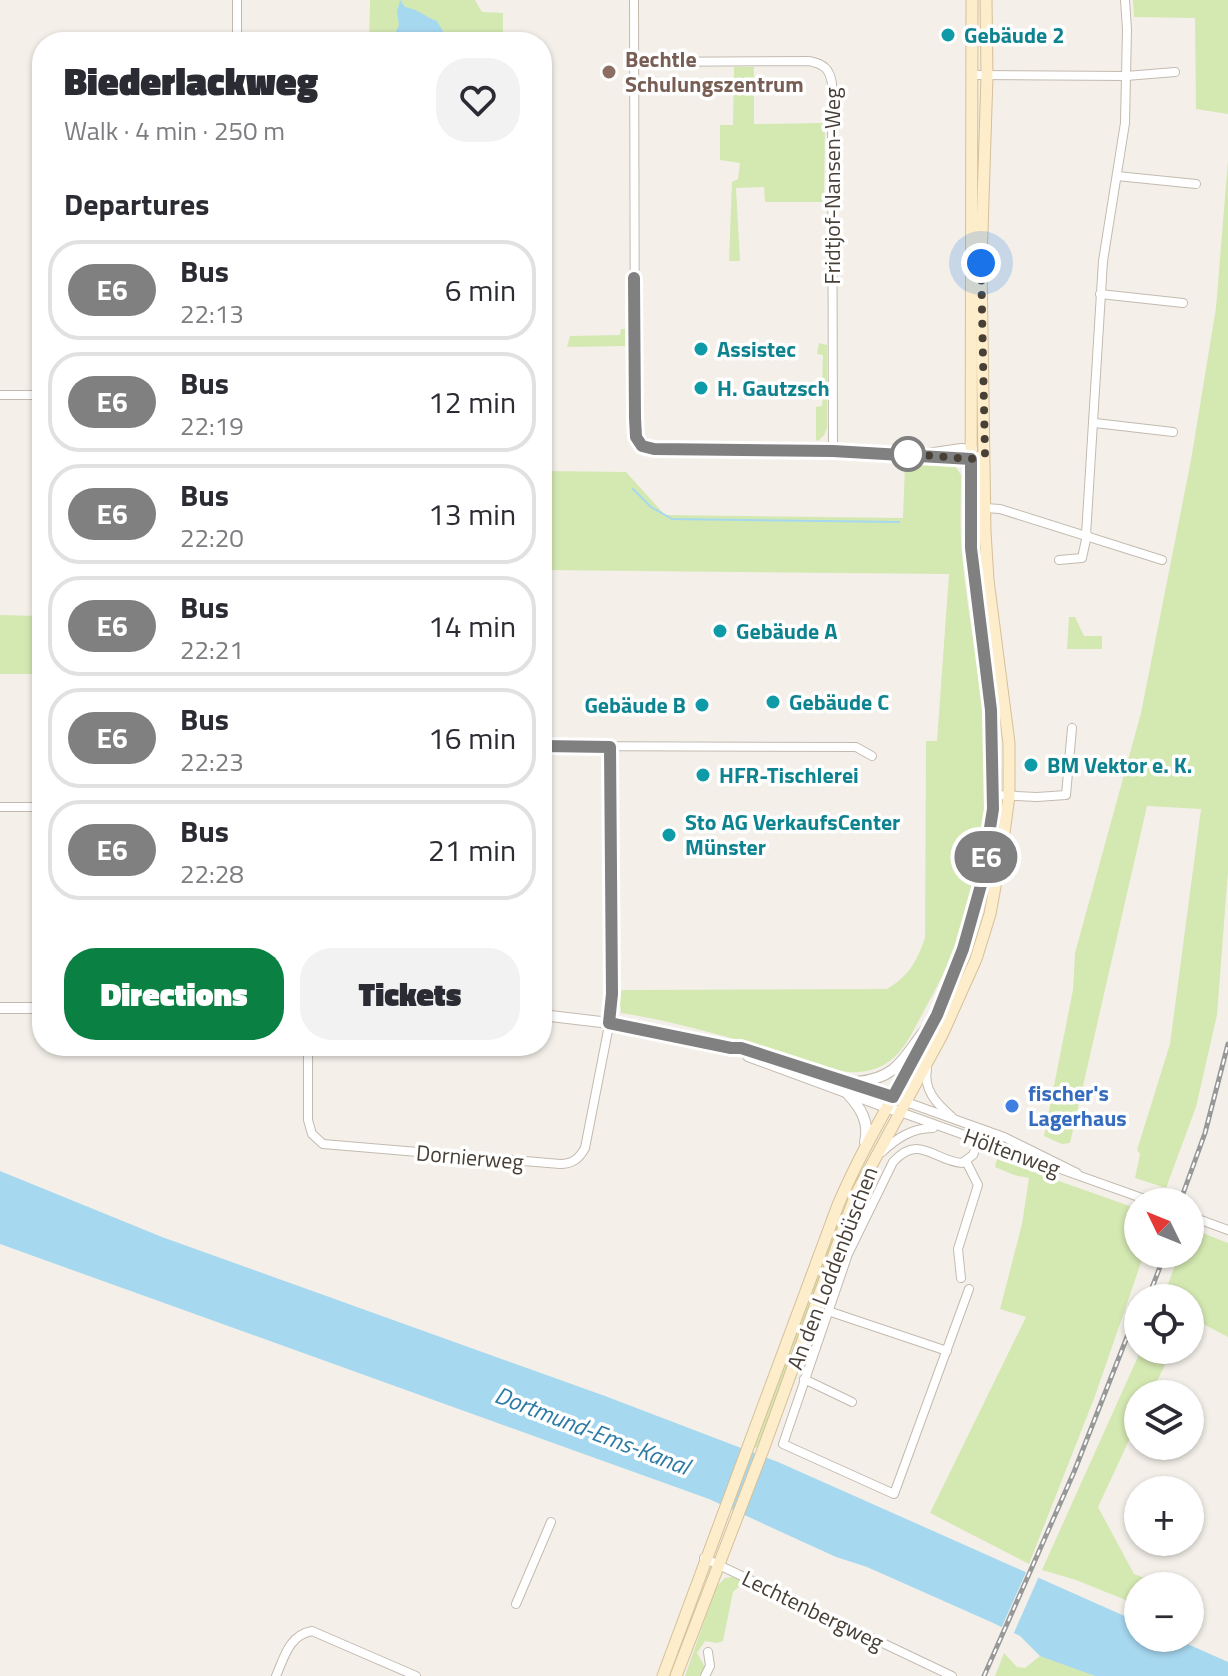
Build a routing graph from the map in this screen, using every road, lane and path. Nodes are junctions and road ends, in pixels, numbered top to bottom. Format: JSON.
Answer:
{"nodes":[{"id":1,"x":237,"y":0,"type":"edge"},
{"id":2,"x":634,"y":0,"type":"edge"},
{"id":3,"x":972,"y":0,"type":"edge"},
{"id":4,"x":986,"y":0,"type":"edge"},
{"id":5,"x":1125,"y":0,"type":"edge"},
{"id":6,"x":237,"y":32,"type":"edge"},
{"id":7,"x":634,"y":62,"type":"junction"},
{"id":8,"x":1175,"y":72,"type":"dead end"},
{"id":9,"x":972,"y":75,"type":"junction"},
{"id":10,"x":987,"y":76,"type":"junction"},
{"id":11,"x":1126,"y":76,"type":"junction"},
{"id":12,"x":1117,"y":176,"type":"junction"},
{"id":13,"x":1196,"y":184,"type":"dead end"},
{"id":14,"x":1100,"y":294,"type":"junction"},
{"id":15,"x":1183,"y":303,"type":"dead end"},
{"id":16,"x":0,"y":395,"type":"edge"},
{"id":17,"x":32,"y":395,"type":"edge"},
{"id":18,"x":1095,"y":423,"type":"junction"},
{"id":19,"x":1173,"y":432,"type":"dead end"},
{"id":20,"x":833,"y":451,"type":"junction"},
{"id":21,"x":971,"y":454,"type":"junction"},
{"id":22,"x":985,"y":454,"type":"junction"},
{"id":23,"x":985,"y":508,"type":"junction"},
{"id":24,"x":1087,"y":535,"type":"junction"},
{"id":25,"x":1059,"y":560,"type":"dead end"},
{"id":26,"x":1162,"y":560,"type":"dead end"},
{"id":27,"x":1072,"y":728,"type":"dead end"},
{"id":28,"x":552,"y":746,"type":"edge"},
{"id":29,"x":610,"y":747,"type":"junction"},
{"id":30,"x":872,"y":756,"type":"dead end"},
{"id":31,"x":995,"y":795,"type":"junction"},
{"id":32,"x":1009,"y":796,"type":"junction"},
{"id":33,"x":0,"y":807,"type":"edge"},
{"id":34,"x":32,"y":807,"type":"edge"},
{"id":35,"x":0,"y":1008,"type":"edge"},
{"id":36,"x":32,"y":1008,"type":"edge"},
{"id":37,"x":937,"y":1015,"type":"junction"},
{"id":38,"x":552,"y":1016,"type":"edge"},
{"id":39,"x":609,"y":1023,"type":"junction"},
{"id":40,"x":308,"y":1056,"type":"edge"},
{"id":41,"x":929,"y":1060,"type":"junction"},
{"id":42,"x":848,"y":1087,"type":"junction"},
{"id":43,"x":890,"y":1102,"type":"junction"},
{"id":44,"x":903,"y":1107,"type":"junction"},
{"id":45,"x":955,"y":1120,"type":"junction"},
{"id":46,"x":946,"y":1129,"type":"junction"},
{"id":47,"x":983,"y":1130,"type":"junction"},
{"id":48,"x":979,"y":1141,"type":"junction"},
{"id":49,"x":862,"y":1153,"type":"junction"},
{"id":50,"x":966,"y":1161,"type":"junction"},
{"id":51,"x":868,"y":1169,"type":"junction"},
{"id":52,"x":1077,"y":1174,"type":"junction"},
{"id":53,"x":1124,"y":1191,"type":"edge"},
{"id":54,"x":1204,"y":1221,"type":"edge"},
{"id":55,"x":1228,"y":1230,"type":"edge"},
{"id":56,"x":961,"y":1278,"type":"dead end"},
{"id":57,"x":969,"y":1289,"type":"dead end"},
{"id":58,"x":828,"y":1311,"type":"junction"},
{"id":59,"x":947,"y":1351,"type":"junction"},
{"id":60,"x":804,"y":1379,"type":"junction"},
{"id":61,"x":852,"y":1402,"type":"dead end"},
{"id":62,"x":551,"y":1522,"type":"dead end"},
{"id":63,"x":704,"y":1558,"type":"junction"},
{"id":64,"x":718,"y":1564,"type":"junction"},
{"id":65,"x":516,"y":1604,"type":"dead end"},
{"id":66,"x":708,"y":1652,"type":"dead end"},
{"id":67,"x":276,"y":1676,"type":"edge"},
{"id":68,"x":416,"y":1676,"type":"edge"},
{"id":69,"x":663,"y":1676,"type":"edge"},
{"id":70,"x":676,"y":1676,"type":"edge"},
{"id":71,"x":705,"y":1676,"type":"edge"},
{"id":72,"x":952,"y":1676,"type":"edge"}],
"edges":[{"from":1,"to":6,"type":"street"},
{"from":2,"to":7,"type":"street"},
{"from":3,"to":9,"type":"main road","name":"An den Loddenbüschen"},
{"from":4,"to":10,"type":"main road","name":"An den Loddenbüschen"},
{"from":5,"to":11,"type":"street"},
{"from":7,"to":20,"type":"street"},
{"from":7,"to":20,"type":"street","name":"Fridtjof-Nansen-Weg"},
{"from":8,"to":11,"type":"street"},
{"from":9,"to":10,"type":"street"},
{"from":9,"to":21,"type":"main road","name":"An den Loddenbüschen"},
{"from":10,"to":11,"type":"street"},
{"from":10,"to":22,"type":"main road","name":"An den Loddenbüschen"},
{"from":11,"to":12,"type":"street"},
{"from":12,"to":13,"type":"street"},
{"from":12,"to":14,"type":"street"},
{"from":14,"to":15,"type":"street"},
{"from":14,"to":18,"type":"street"},
{"from":16,"to":17,"type":"street"},
{"from":18,"to":19,"type":"street"},
{"from":18,"to":24,"type":"street"},
{"from":20,"to":21,"type":"street"},
{"from":21,"to":22,"type":"street"},
{"from":21,"to":31,"type":"main road","name":"An den Loddenbüschen"},
{"from":22,"to":23,"type":"main road","name":"An den Loddenbüschen"},
{"from":23,"to":24,"type":"street"},
{"from":23,"to":32,"type":"main road","name":"An den Loddenbüschen"},
{"from":24,"to":25,"type":"street"},
{"from":24,"to":26,"type":"street"},
{"from":27,"to":32,"type":"street"},
{"from":28,"to":29,"type":"street"},
{"from":29,"to":30,"type":"street"},
{"from":29,"to":39,"type":"street"},
{"from":31,"to":32,"type":"street"},
{"from":31,"to":37,"type":"main road","name":"An den Loddenbüschen"},
{"from":32,"to":41,"type":"main road","name":"An den Loddenbüschen"},
{"from":33,"to":34,"type":"street"},
{"from":35,"to":36,"type":"street"},
{"from":37,"to":42,"type":"street"},
{"from":37,"to":43,"type":"main road","name":"An den Loddenbüschen"},
{"from":38,"to":39,"type":"street"},
{"from":39,"to":40,"type":"street","name":"Dornierweg"},
{"from":39,"to":42,"type":"street"},
{"from":41,"to":44,"type":"main road","name":"An den Loddenbüschen"},
{"from":41,"to":45,"type":"street","name":"Höltenweg"},
{"from":42,"to":43,"type":"street"},
{"from":42,"to":49,"type":"street"},
{"from":43,"to":44,"type":"street"},
{"from":43,"to":49,"type":"main road","name":"An den Loddenbüschen"},
{"from":44,"to":45,"type":"street","name":"Höltenweg"},
{"from":44,"to":46,"type":"street","name":"Höltenweg"},
{"from":44,"to":51,"type":"main road","name":"An den Loddenbüschen"},
{"from":45,"to":47,"type":"street","name":"Höltenweg"},
{"from":46,"to":48,"type":"street","name":"Höltenweg"},
{"from":46,"to":51,"type":"street","name":"Höltenweg"},
{"from":47,"to":48,"type":"street"},
{"from":47,"to":52,"type":"street","name":"Höltenweg"},
{"from":48,"to":50,"type":"street"},
{"from":48,"to":52,"type":"street","name":"Höltenweg"},
{"from":49,"to":63,"type":"main road","name":"An den Loddenbüschen"},
{"from":50,"to":56,"type":"street","name":"Höltenweg"},
{"from":50,"to":58,"type":"street","name":"An den Loddenbüschen"},
{"from":51,"to":64,"type":"main road","name":"An den Loddenbüschen"},
{"from":52,"to":53,"type":"street","name":"Höltenweg"},
{"from":54,"to":55,"type":"street"},
{"from":57,"to":59,"type":"street","name":"An den Loddenbüschen"},
{"from":58,"to":59,"type":"street","name":"An den Loddenbüschen"},
{"from":58,"to":60,"type":"street","name":"An den Loddenbüschen"},
{"from":59,"to":60,"type":"street","name":"An den Loddenbüschen"},
{"from":60,"to":61,"type":"street","name":"An den Loddenbüschen"},
{"from":62,"to":65,"type":"street"},
{"from":63,"to":64,"type":"street","name":"Lechtenbergweg"},
{"from":63,"to":69,"type":"main road","name":"An den Loddenbüschen"},
{"from":64,"to":70,"type":"main road","name":"An den Loddenbüschen"},
{"from":64,"to":72,"type":"street","name":"Lechtenbergweg"},
{"from":66,"to":71,"type":"street"},
{"from":67,"to":68,"type":"street"}]}
